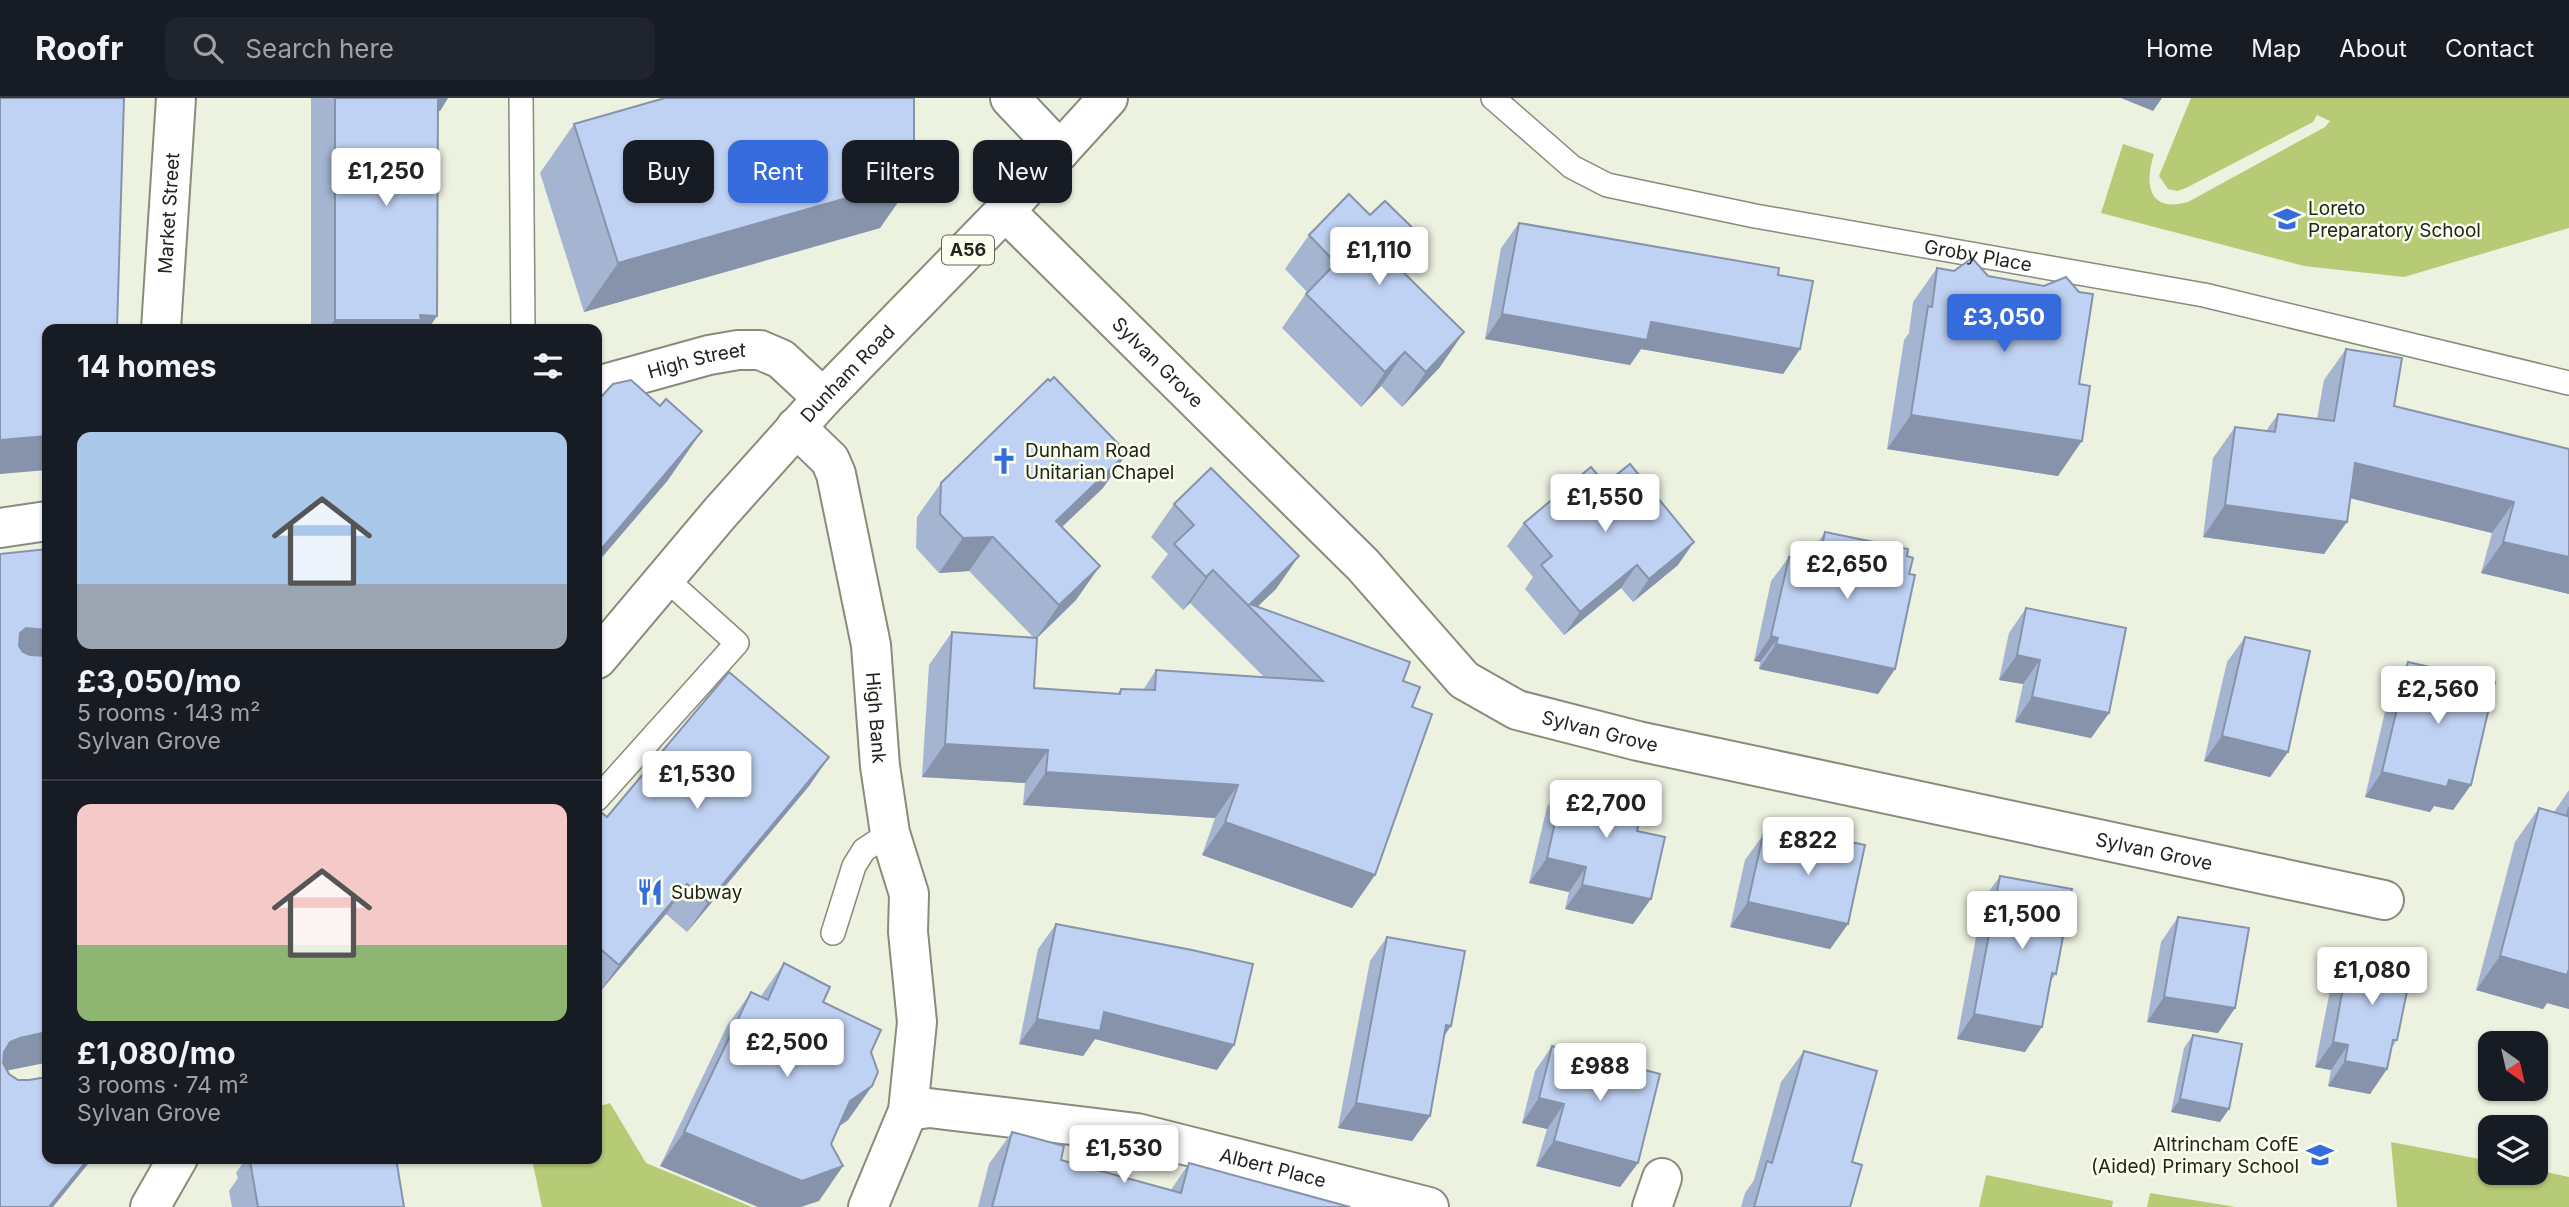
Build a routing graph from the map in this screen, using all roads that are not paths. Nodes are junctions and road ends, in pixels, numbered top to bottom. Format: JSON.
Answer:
{"nodes":[{"id":1,"x":176,"y":98,"type":"edge"},
{"id":2,"x":521,"y":98,"type":"edge"},
{"id":3,"x":1010,"y":98,"type":"edge"},
{"id":4,"x":1108,"y":98,"type":"edge"},
{"id":5,"x":1493,"y":98,"type":"edge"},
{"id":6,"x":1050,"y":140,"type":"edge"},
{"id":7,"x":1070,"y":140,"type":"edge"},
{"id":8,"x":1012,"y":203,"type":"edge"},
{"id":9,"x":1005,"y":211,"type":"junction"},
{"id":10,"x":161,"y":324,"type":"edge"},
{"id":11,"x":523,"y":324,"type":"edge"},
{"id":12,"x":2569,"y":383,"type":"edge"},
{"id":13,"x":602,"y":385,"type":"edge"},
{"id":14,"x":823,"y":398,"type":"junction"},
{"id":15,"x":796,"y":427,"type":"junction"},
{"id":16,"x":42,"y":522,"type":"edge"},
{"id":17,"x":0,"y":528,"type":"edge"},
{"id":18,"x":665,"y":578,"type":"junction"},
{"id":19,"x":602,"y":653,"type":"edge"},
{"id":20,"x":602,"y":793,"type":"edge"},
{"id":21,"x":890,"y":833,"type":"junction"},
{"id":22,"x":2384,"y":900,"type":"dead end"},
{"id":23,"x":833,"y":933,"type":"dead end"},
{"id":24,"x":908,"y":1111,"type":"junction"},
{"id":25,"x":175,"y":1164,"type":"edge"},
{"id":26,"x":150,"y":1207,"type":"edge"},
{"id":27,"x":868,"y":1207,"type":"edge"},
{"id":28,"x":1429,"y":1207,"type":"edge"}],
"edges":[{"from":1,"to":10,"type":"main road","name":"Market Street"},
{"from":2,"to":11,"type":"lane"},
{"from":3,"to":6,"type":"main road"},
{"from":4,"to":7,"type":"main road","name":"Dunham Road","number":"A56"},
{"from":5,"to":12,"type":"lane","name":"Groby Place"},
{"from":8,"to":9,"type":"main road","name":"Dunham Road","number":"A56"},
{"from":9,"to":14,"type":"main road","name":"Dunham Road","number":"A56"},
{"from":9,"to":22,"type":"main road","name":"Sylvan Grove"},
{"from":13,"to":14,"type":"main road","name":"High Street"},
{"from":14,"to":15,"type":"main road","name":"Dunham Road","number":"A56"},
{"from":15,"to":18,"type":"main road","name":"Dunham Road","number":"A56"},
{"from":15,"to":21,"type":"main road","name":"High Bank"},
{"from":16,"to":17,"type":"main road"},
{"from":18,"to":19,"type":"main road","name":"Dunham Road","number":"A56"},
{"from":18,"to":20,"type":"lane"},
{"from":21,"to":23,"type":"lane"},
{"from":21,"to":24,"type":"main road","name":"High Bank"},
{"from":24,"to":27,"type":"main road"},
{"from":24,"to":28,"type":"main road","name":"Albert Place"},
{"from":25,"to":26,"type":"main road"}]}
